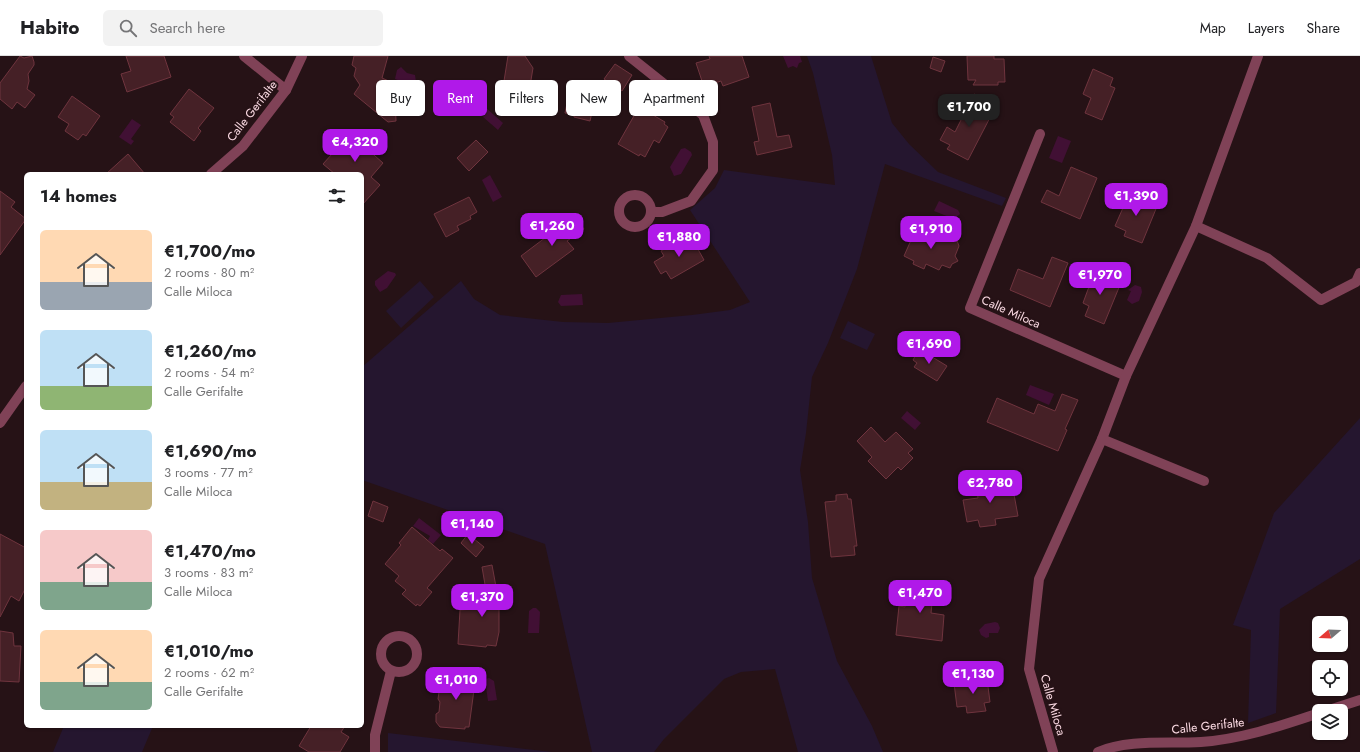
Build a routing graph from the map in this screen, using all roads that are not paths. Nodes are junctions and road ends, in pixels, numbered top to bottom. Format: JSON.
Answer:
{"nodes":[{"id":1,"x":244,"y":56,"type":"edge"},
{"id":2,"x":302,"y":56,"type":"edge"},
{"id":3,"x":630,"y":56,"type":"edge"},
{"id":4,"x":1258,"y":56,"type":"edge"},
{"id":5,"x":286,"y":90,"type":"junction"},
{"id":6,"x":1040,"y":134,"type":"dead end"},
{"id":7,"x":213,"y":172,"type":"edge"},
{"id":8,"x":651,"y":212,"type":"dead end"},
{"id":9,"x":1196,"y":226,"type":"junction"},
{"id":10,"x":1360,"y":273,"type":"edge"},
{"id":11,"x":1126,"y":376,"type":"junction"},
{"id":12,"x":24,"y":389,"type":"edge"},
{"id":13,"x":0,"y":423,"type":"edge"},
{"id":14,"x":1102,"y":439,"type":"junction"},
{"id":15,"x":1204,"y":481,"type":"dead end"},
{"id":16,"x":391,"y":671,"type":"dead end"},
{"id":17,"x":1360,"y":700,"type":"edge"},
{"id":18,"x":1348,"y":704,"type":"edge"},
{"id":19,"x":1312,"y":715,"type":"edge"},
{"id":20,"x":375,"y":752,"type":"edge"},
{"id":21,"x":1053,"y":752,"type":"edge"},
{"id":22,"x":1098,"y":752,"type":"edge"}],
"edges":[{"from":1,"to":5,"type":"street"},
{"from":2,"to":5,"type":"street","name":"Calle Gerifalte"},
{"from":3,"to":8,"type":"street"},
{"from":4,"to":9,"type":"street","name":"Calle Miloca"},
{"from":5,"to":7,"type":"street","name":"Calle Gerifalte"},
{"from":6,"to":11,"type":"street","name":"Calle Miloca"},
{"from":9,"to":10,"type":"street"},
{"from":9,"to":11,"type":"street","name":"Calle Miloca"},
{"from":11,"to":14,"type":"street","name":"Calle Miloca"},
{"from":12,"to":13,"type":"street"},
{"from":14,"to":15,"type":"street"},
{"from":14,"to":21,"type":"street","name":"Calle Miloca"},
{"from":16,"to":20,"type":"street"},
{"from":17,"to":18,"type":"street"},
{"from":19,"to":22,"type":"street","name":"Calle Gerifalte"}]}
